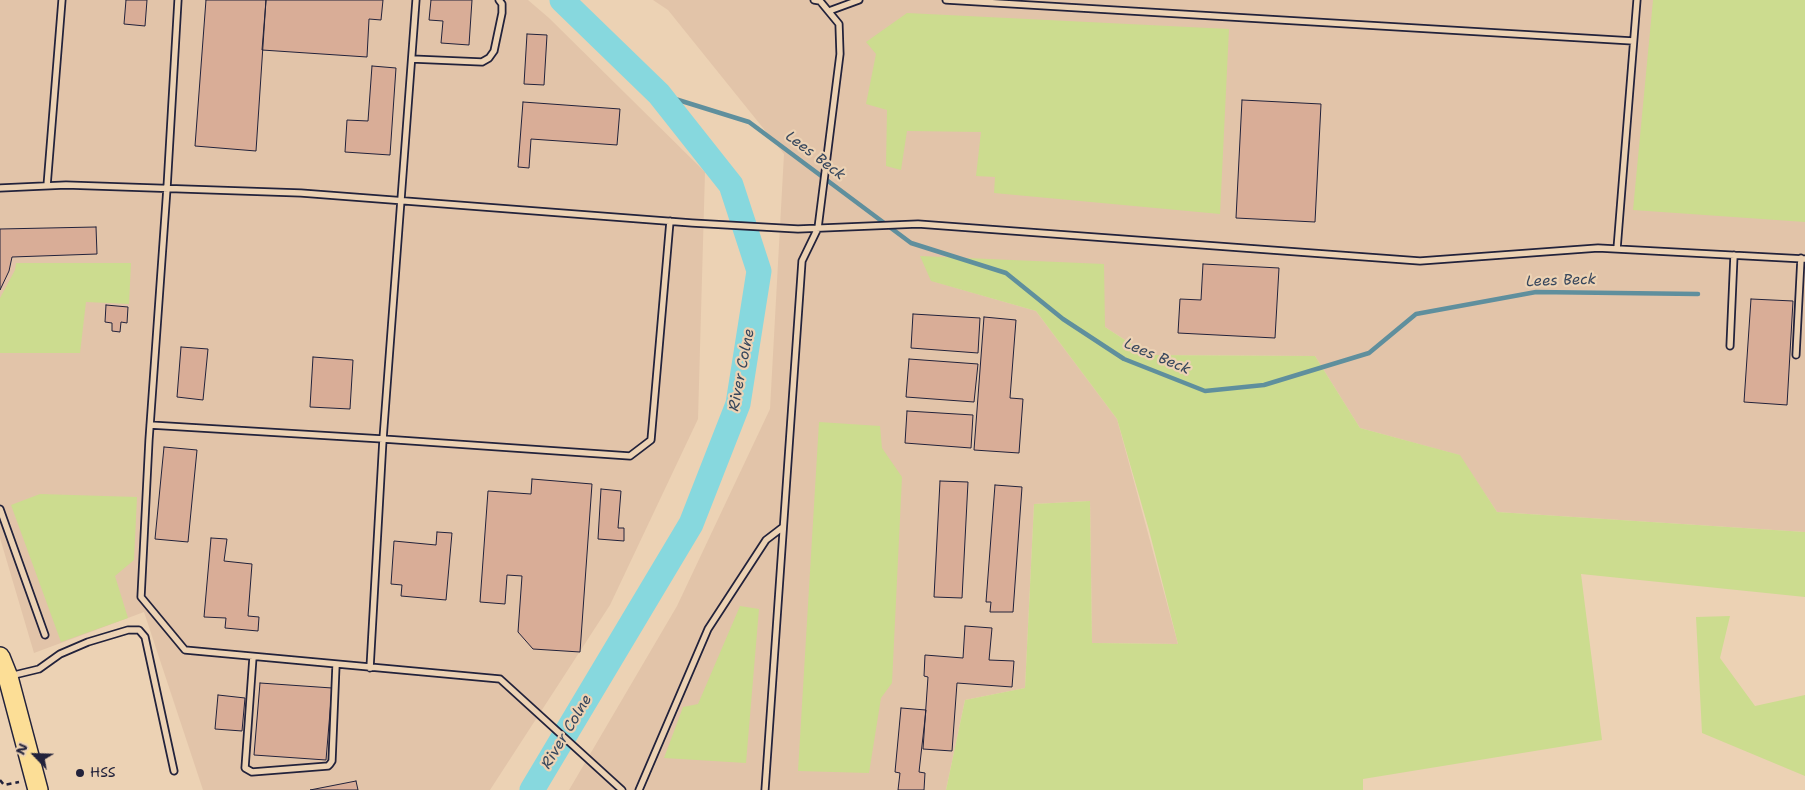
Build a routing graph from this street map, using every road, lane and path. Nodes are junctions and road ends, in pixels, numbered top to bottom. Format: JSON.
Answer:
{"nodes":[{"id":1,"x":62,"y":0,"type":"edge"},
{"id":2,"x":178,"y":0,"type":"edge"},
{"id":3,"x":416,"y":0,"type":"edge"},
{"id":4,"x":499,"y":0,"type":"edge"},
{"id":5,"x":818,"y":0,"type":"edge"},
{"id":6,"x":859,"y":0,"type":"edge"},
{"id":7,"x":946,"y":0,"type":"edge"},
{"id":8,"x":1637,"y":0,"type":"edge"},
{"id":9,"x":829,"y":11,"type":"junction"},
{"id":10,"x":1633,"y":41,"type":"junction"},
{"id":11,"x":412,"y":59,"type":"junction"},
{"id":12,"x":47,"y":186,"type":"junction"},
{"id":13,"x":0,"y":188,"type":"edge"},
{"id":14,"x":167,"y":188,"type":"junction"},
{"id":15,"x":401,"y":200,"type":"junction"},
{"id":16,"x":670,"y":221,"type":"junction"},
{"id":17,"x":818,"y":228,"type":"junction"},
{"id":18,"x":1617,"y":248,"type":"junction"},
{"id":19,"x":1734,"y":255,"type":"junction"},
{"id":20,"x":1803,"y":258,"type":"edge"},
{"id":21,"x":1730,"y":346,"type":"dead end"},
{"id":22,"x":1796,"y":355,"type":"dead end"},
{"id":23,"x":150,"y":425,"type":"junction"},
{"id":24,"x":383,"y":439,"type":"junction"},
{"id":25,"x":0,"y":508,"type":"edge"},
{"id":26,"x":783,"y":526,"type":"junction"},
{"id":27,"x":46,"y":635,"type":"dead end"},
{"id":28,"x":0,"y":657,"type":"edge"},
{"id":29,"x":253,"y":657,"type":"junction"},
{"id":30,"x":336,"y":665,"type":"junction"},
{"id":31,"x":370,"y":668,"type":"junction"},
{"id":32,"x":8,"y":677,"type":"junction"},
{"id":33,"x":174,"y":771,"type":"dead end"},
{"id":34,"x":0,"y":780,"type":"edge"},
{"id":35,"x":36,"y":785,"type":"edge"},
{"id":36,"x":622,"y":790,"type":"edge"},
{"id":37,"x":639,"y":790,"type":"edge"},
{"id":38,"x":765,"y":790,"type":"edge"}],
"edges":[{"from":1,"to":12,"type":"lane"},
{"from":2,"to":14,"type":"lane"},
{"from":3,"to":11,"type":"lane"},
{"from":4,"to":11,"type":"lane"},
{"from":5,"to":9,"type":"lane"},
{"from":6,"to":9,"type":"lane"},
{"from":7,"to":10,"type":"lane"},
{"from":8,"to":10,"type":"lane"},
{"from":9,"to":17,"type":"lane"},
{"from":10,"to":18,"type":"lane"},
{"from":11,"to":15,"type":"lane"},
{"from":12,"to":13,"type":"lane"},
{"from":12,"to":14,"type":"lane"},
{"from":14,"to":15,"type":"lane"},
{"from":14,"to":23,"type":"lane"},
{"from":15,"to":16,"type":"lane"},
{"from":15,"to":24,"type":"lane"},
{"from":16,"to":17,"type":"lane"},
{"from":16,"to":24,"type":"lane"},
{"from":17,"to":18,"type":"lane"},
{"from":17,"to":26,"type":"lane"},
{"from":18,"to":19,"type":"lane"},
{"from":19,"to":20,"type":"lane"},
{"from":19,"to":21,"type":"lane"},
{"from":20,"to":22,"type":"lane"},
{"from":23,"to":24,"type":"lane"},
{"from":23,"to":29,"type":"lane"},
{"from":24,"to":31,"type":"lane"},
{"from":25,"to":27,"type":"lane"},
{"from":26,"to":37,"type":"lane"},
{"from":26,"to":38,"type":"lane"},
{"from":28,"to":32,"type":"main road"},
{"from":29,"to":30,"type":"lane"},
{"from":29,"to":30,"type":"lane"},
{"from":30,"to":31,"type":"lane"},
{"from":31,"to":36,"type":"lane"},
{"from":32,"to":33,"type":"lane"},
{"from":32,"to":35,"type":"main road"},
{"from":34,"to":35,"type":"path"}]}
